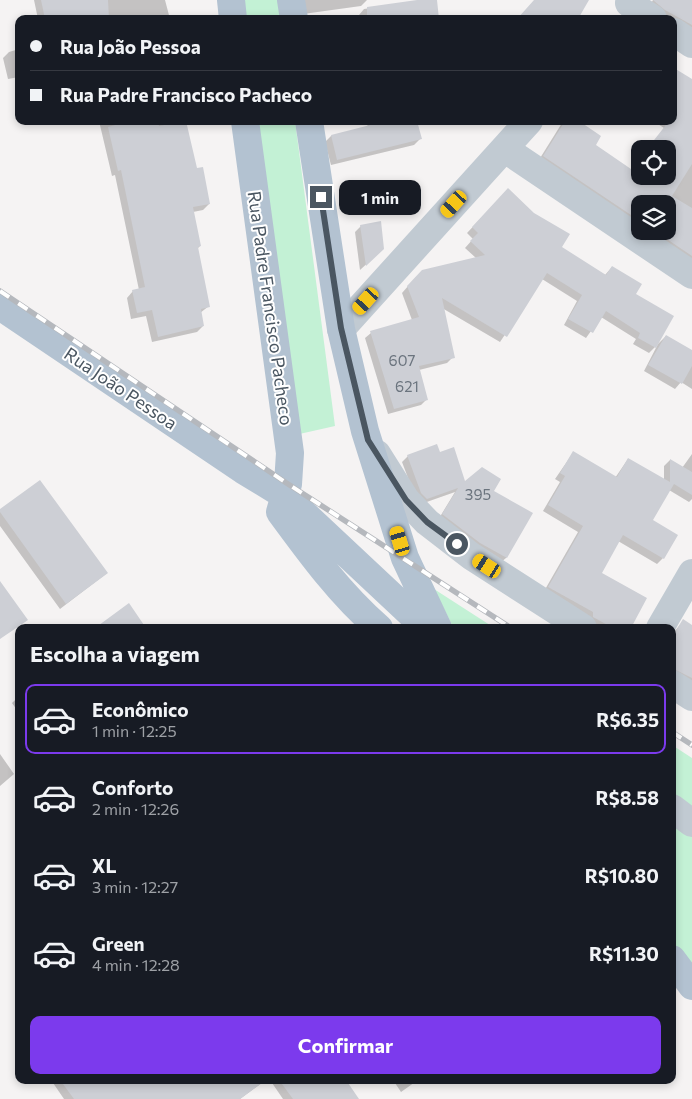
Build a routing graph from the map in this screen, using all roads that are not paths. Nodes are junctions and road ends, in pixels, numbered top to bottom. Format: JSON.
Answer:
{"nodes":[{"id":1,"x":231,"y":0,"type":"edge"},
{"id":2,"x":291,"y":0,"type":"edge"},
{"id":3,"x":626,"y":7,"type":"edge"},
{"id":4,"x":233,"y":15,"type":"edge"},
{"id":5,"x":293,"y":15,"type":"edge"},
{"id":6,"x":645,"y":15,"type":"edge"},
{"id":7,"x":677,"y":34,"type":"edge"},
{"id":8,"x":692,"y":44,"type":"edge"},
{"id":9,"x":246,"y":125,"type":"edge"},
{"id":10,"x":310,"y":125,"type":"edge"},
{"id":11,"x":526,"y":125,"type":"edge"},
{"id":12,"x":505,"y":149,"type":"junction"},
{"id":13,"x":692,"y":275,"type":"edge"},
{"id":14,"x":0,"y":306,"type":"edge"},
{"id":15,"x":341,"y":328,"type":"junction"},
{"id":16,"x":368,"y":440,"type":"junction"},
{"id":17,"x":282,"y":504,"type":"junction"},
{"id":18,"x":692,"y":573,"type":"edge"},
{"id":19,"x":375,"y":624,"type":"edge"},
{"id":20,"x":421,"y":624,"type":"edge"},
{"id":21,"x":436,"y":624,"type":"edge"},
{"id":22,"x":577,"y":624,"type":"edge"},
{"id":23,"x":662,"y":624,"type":"edge"},
{"id":24,"x":676,"y":687,"type":"edge"},
{"id":25,"x":692,"y":697,"type":"edge"},
{"id":26,"x":676,"y":811,"type":"edge"},
{"id":27,"x":692,"y":823,"type":"edge"},
{"id":28,"x":676,"y":964,"type":"edge"},
{"id":29,"x":692,"y":986,"type":"edge"}],
"edges":[{"from":1,"to":4,"type":"main road"},
{"from":2,"to":5,"type":"main road"},
{"from":3,"to":6,"type":"street"},
{"from":7,"to":8,"type":"street"},
{"from":9,"to":17,"type":"main road","name":"Rua Padre Francisco Pacheco"},
{"from":10,"to":15,"type":"main road"},
{"from":11,"to":12,"type":"street"},
{"from":12,"to":13,"type":"street"},
{"from":12,"to":15,"type":"street"},
{"from":14,"to":17,"type":"main road","name":"Rua João Pessoa"},
{"from":15,"to":16,"type":"main road"},
{"from":16,"to":21,"type":"main road"},
{"from":16,"to":22,"type":"street"},
{"from":17,"to":19,"type":"main road"},
{"from":17,"to":20,"type":"main road"},
{"from":18,"to":23,"type":"street"},
{"from":24,"to":25,"type":"street"},
{"from":26,"to":27,"type":"street"},
{"from":28,"to":29,"type":"main road"}]}
